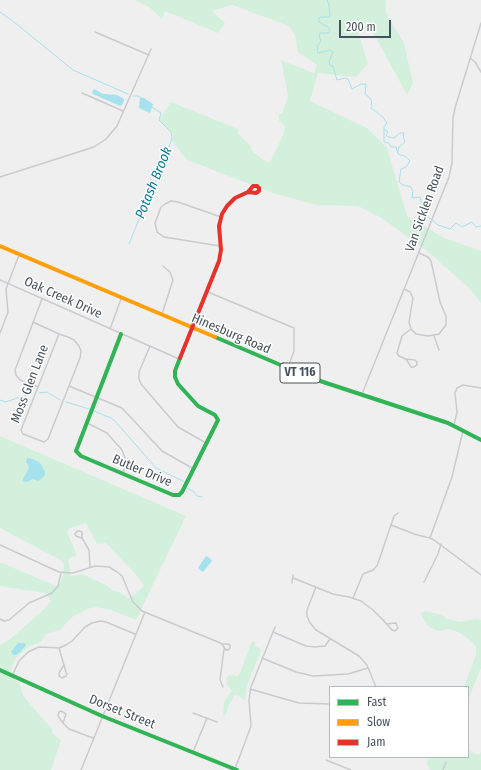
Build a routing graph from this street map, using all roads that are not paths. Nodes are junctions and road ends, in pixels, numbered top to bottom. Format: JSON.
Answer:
{"nodes":[{"id":1,"x":481,"y":23,"type":"edge"},
{"id":2,"x":95,"y":32,"type":"dead end"},
{"id":3,"x":151,"y":49,"type":"dead end"},
{"id":4,"x":149,"y":55,"type":"junction"},
{"id":5,"x":470,"y":58,"type":"junction"},
{"id":6,"x":481,"y":72,"type":"edge"},
{"id":7,"x":82,"y":92,"type":"dead end"},
{"id":8,"x":123,"y":111,"type":"junction"},
{"id":9,"x":0,"y":177,"type":"edge"},
{"id":10,"x":248,"y":192,"type":"dead end"},
{"id":11,"x":221,"y":217,"type":"junction"},
{"id":12,"x":0,"y":246,"type":"edge"},
{"id":13,"x":221,"y":246,"type":"junction"},
{"id":14,"x":419,"y":253,"type":"junction"},
{"id":15,"x":19,"y":255,"type":"junction"},
{"id":16,"x":163,"y":266,"type":"dead end"},
{"id":17,"x":0,"y":280,"type":"edge"},
{"id":18,"x":8,"y":284,"type":"junction"},
{"id":19,"x":404,"y":289,"type":"junction"},
{"id":20,"x":207,"y":291,"type":"junction"},
{"id":21,"x":42,"y":299,"type":"junction"},
{"id":22,"x":121,"y":299,"type":"junction"},
{"id":23,"x":161,"y":315,"type":"junction"},
{"id":24,"x":33,"y":322,"type":"junction"},
{"id":25,"x":110,"y":329,"type":"junction"},
{"id":26,"x":192,"y":329,"type":"junction"},
{"id":27,"x":411,"y":329,"type":"junction"},
{"id":28,"x":0,"y":333,"type":"edge"},
{"id":29,"x":59,"y":334,"type":"junction"},
{"id":30,"x":121,"y":334,"type":"junction"},
{"id":31,"x":434,"y":336,"type":"junction"},
{"id":32,"x":150,"y":346,"type":"junction"},
{"id":33,"x":440,"y":350,"type":"dead end"},
{"id":34,"x":179,"y":359,"type":"junction"},
{"id":35,"x":406,"y":359,"type":"junction"},
{"id":36,"x":287,"y":368,"type":"junction"},
{"id":37,"x":69,"y":386,"type":"junction"},
{"id":38,"x":38,"y":388,"type":"junction"},
{"id":39,"x":481,"y":388,"type":"edge"},
{"id":40,"x":362,"y":394,"type":"junction"},
{"id":41,"x":96,"y":397,"type":"junction"},
{"id":42,"x":86,"y":423,"type":"junction"},
{"id":43,"x":454,"y":425,"type":"junction"},
{"id":44,"x":463,"y":430,"type":"junction"},
{"id":45,"x":481,"y":440,"type":"edge"},
{"id":46,"x":207,"y":444,"type":"junction"},
{"id":47,"x":194,"y":469,"type":"junction"},
{"id":48,"x":123,"y":474,"type":"junction"},
{"id":49,"x":398,"y":513,"type":"dead end"},
{"id":50,"x":390,"y":525,"type":"junction"},
{"id":51,"x":82,"y":538,"type":"dead end"},
{"id":52,"x":430,"y":538,"type":"junction"},
{"id":53,"x":441,"y":544,"type":"junction"},
{"id":54,"x":0,"y":545,"type":"edge"},
{"id":55,"x":90,"y":567,"type":"junction"},
{"id":56,"x":61,"y":573,"type":"junction"},
{"id":57,"x":481,"y":574,"type":"edge"},
{"id":58,"x":293,"y":575,"type":"dead end"},
{"id":59,"x":293,"y":578,"type":"junction"},
{"id":60,"x":424,"y":582,"type":"dead end"},
{"id":61,"x":292,"y":583,"type":"dead end"},
{"id":62,"x":316,"y":587,"type":"junction"},
{"id":63,"x":353,"y":598,"type":"junction"},
{"id":64,"x":145,"y":612,"type":"junction"},
{"id":65,"x":0,"y":619,"type":"edge"},
{"id":66,"x":386,"y":624,"type":"junction"},
{"id":67,"x":275,"y":627,"type":"dead end"},
{"id":68,"x":273,"y":632,"type":"junction"},
{"id":69,"x":135,"y":634,"type":"junction"},
{"id":70,"x":330,"y":638,"type":"junction"},
{"id":71,"x":222,"y":644,"type":"junction"},
{"id":72,"x":59,"y":648,"type":"junction"},
{"id":73,"x":224,"y":649,"type":"junction"},
{"id":74,"x":262,"y":658,"type":"junction"},
{"id":75,"x":64,"y":665,"type":"junction"},
{"id":76,"x":368,"y":668,"type":"junction"},
{"id":77,"x":0,"y":670,"type":"edge"},
{"id":78,"x":12,"y":676,"type":"junction"},
{"id":79,"x":376,"y":686,"type":"edge"},
{"id":80,"x":223,"y":687,"type":"dead end"},
{"id":81,"x":250,"y":689,"type":"junction"},
{"id":82,"x":329,"y":704,"type":"edge"},
{"id":83,"x":194,"y":713,"type":"dead end"},
{"id":84,"x":102,"y":716,"type":"junction"},
{"id":85,"x":208,"y":718,"type":"junction"},
{"id":86,"x":217,"y":722,"type":"dead end"},
{"id":87,"x":63,"y":723,"type":"junction"},
{"id":88,"x":93,"y":738,"type":"junction"},
{"id":89,"x":192,"y":752,"type":"junction"},
{"id":90,"x":326,"y":760,"type":"dead end"},
{"id":91,"x":446,"y":762,"type":"dead end"},
{"id":92,"x":81,"y":770,"type":"edge"},
{"id":93,"x":236,"y":770,"type":"edge"},
{"id":94,"x":351,"y":770,"type":"edge"},
{"id":95,"x":443,"y":770,"type":"edge"}],
"edges":[{"from":1,"to":5,"type":"street","name":"Van Sicklen Road"},
{"from":2,"to":4,"type":"street"},
{"from":3,"to":4,"type":"street"},
{"from":4,"to":8,"type":"street"},
{"from":5,"to":6,"type":"street"},
{"from":5,"to":14,"type":"street","name":"Van Sicklen Road"},
{"from":7,"to":8,"type":"street"},
{"from":8,"to":9,"type":"street"},
{"from":10,"to":11,"type":"street"},
{"from":11,"to":13,"type":"street","name":"Butler Drive"},
{"from":11,"to":13,"type":"street"},
{"from":12,"to":15,"type":"street","name":"Hinesburg Road","number":"VT 116"},
{"from":13,"to":20,"type":"street","name":"Butler Drive"},
{"from":14,"to":19,"type":"street","name":"Van Sicklen Road"},
{"from":14,"to":31,"type":"street"},
{"from":15,"to":18,"type":"street"},
{"from":15,"to":22,"type":"street","name":"Hinesburg Road","number":"VT 116"},
{"from":16,"to":23,"type":"street"},
{"from":17,"to":18,"type":"street","name":"Oak Creek Drive"},
{"from":18,"to":21,"type":"street","name":"Oak Creek Drive"},
{"from":18,"to":28,"type":"street"},
{"from":19,"to":27,"type":"street"},
{"from":19,"to":40,"type":"street","name":"Van Sicklen Road"},
{"from":20,"to":26,"type":"street","name":"Butler Drive"},
{"from":20,"to":36,"type":"street"},
{"from":21,"to":24,"type":"street"},
{"from":21,"to":25,"type":"street","name":"Oak Creek Drive"},
{"from":22,"to":23,"type":"street","name":"Hinesburg Road","number":"VT 116"},
{"from":22,"to":25,"type":"street"},
{"from":23,"to":26,"type":"street","name":"Hinesburg Road","number":"VT 116"},
{"from":24,"to":29,"type":"street","name":"Moss Glen Lane"},
{"from":24,"to":38,"type":"street"},
{"from":25,"to":30,"type":"street","name":"Oak Creek Drive"},
{"from":26,"to":34,"type":"street","name":"Butler Drive"},
{"from":26,"to":36,"type":"street","name":"Hinesburg Road","number":"VT 116"},
{"from":27,"to":31,"type":"street"},
{"from":27,"to":35,"type":"street"},
{"from":29,"to":37,"type":"street","name":"Moss Glen Lane"},
{"from":29,"to":38,"type":"street","name":"Moss Glen Lane"},
{"from":30,"to":32,"type":"street","name":"Oak Creek Drive"},
{"from":30,"to":41,"type":"street","name":"Butler Drive"},
{"from":31,"to":33,"type":"street"},
{"from":32,"to":34,"type":"street","name":"Oak Creek Drive"},
{"from":32,"to":46,"type":"street"},
{"from":34,"to":46,"type":"street","name":"Butler Drive"},
{"from":35,"to":35,"type":"street"},
{"from":36,"to":40,"type":"street","name":"Hinesburg Road","number":"VT 116"},
{"from":37,"to":38,"type":"street","name":"Moss Glen Lane"},
{"from":37,"to":41,"type":"street"},
{"from":39,"to":43,"type":"street"},
{"from":40,"to":43,"type":"street","name":"Hinesburg Road","number":"VT 116"},
{"from":41,"to":42,"type":"street","name":"Butler Drive"},
{"from":41,"to":47,"type":"street"},
{"from":42,"to":48,"type":"street"},
{"from":42,"to":48,"type":"street","name":"Butler Drive"},
{"from":43,"to":44,"type":"street","name":"Hinesburg Road","number":"VT 116"},
{"from":44,"to":45,"type":"street","name":"Hinesburg Road","number":"VT 116"},
{"from":44,"to":52,"type":"street"},
{"from":46,"to":47,"type":"street","name":"Butler Drive"},
{"from":47,"to":48,"type":"street","name":"Butler Drive"},
{"from":49,"to":50,"type":"street"},
{"from":50,"to":52,"type":"street"},
{"from":50,"to":63,"type":"street"},
{"from":51,"to":55,"type":"street"},
{"from":52,"to":53,"type":"street"},
{"from":53,"to":57,"type":"street"},
{"from":53,"to":60,"type":"street"},
{"from":54,"to":56,"type":"street"},
{"from":55,"to":56,"type":"street"},
{"from":55,"to":64,"type":"street"},
{"from":56,"to":65,"type":"street"},
{"from":58,"to":59,"type":"street"},
{"from":59,"to":61,"type":"street"},
{"from":59,"to":62,"type":"street"},
{"from":62,"to":63,"type":"street"},
{"from":62,"to":70,"type":"street"},
{"from":63,"to":66,"type":"street"},
{"from":64,"to":69,"type":"street"},
{"from":64,"to":71,"type":"street"},
{"from":66,"to":66,"type":"street"},
{"from":67,"to":68,"type":"street"},
{"from":68,"to":70,"type":"street"},
{"from":68,"to":74,"type":"street"},
{"from":69,"to":72,"type":"street"},
{"from":69,"to":84,"type":"street"},
{"from":70,"to":76,"type":"street"},
{"from":71,"to":73,"type":"street"},
{"from":71,"to":73,"type":"street"},
{"from":72,"to":75,"type":"street"},
{"from":72,"to":78,"type":"street"},
{"from":73,"to":80,"type":"street"},
{"from":74,"to":76,"type":"street"},
{"from":74,"to":81,"type":"street"},
{"from":75,"to":75,"type":"street"},
{"from":76,"to":79,"type":"street"},
{"from":77,"to":78,"type":"street","name":"Dorset Street"},
{"from":78,"to":84,"type":"street","name":"Dorset Street"},
{"from":81,"to":82,"type":"street"},
{"from":81,"to":93,"type":"street"},
{"from":83,"to":85,"type":"street"},
{"from":84,"to":88,"type":"street"},
{"from":84,"to":89,"type":"street","name":"Dorset Street"},
{"from":85,"to":86,"type":"street"},
{"from":85,"to":89,"type":"street"},
{"from":87,"to":87,"type":"street"},
{"from":87,"to":88,"type":"street"},
{"from":88,"to":92,"type":"street"},
{"from":89,"to":93,"type":"street","name":"Dorset Street"},
{"from":90,"to":94,"type":"street"},
{"from":91,"to":95,"type":"street"}]}
